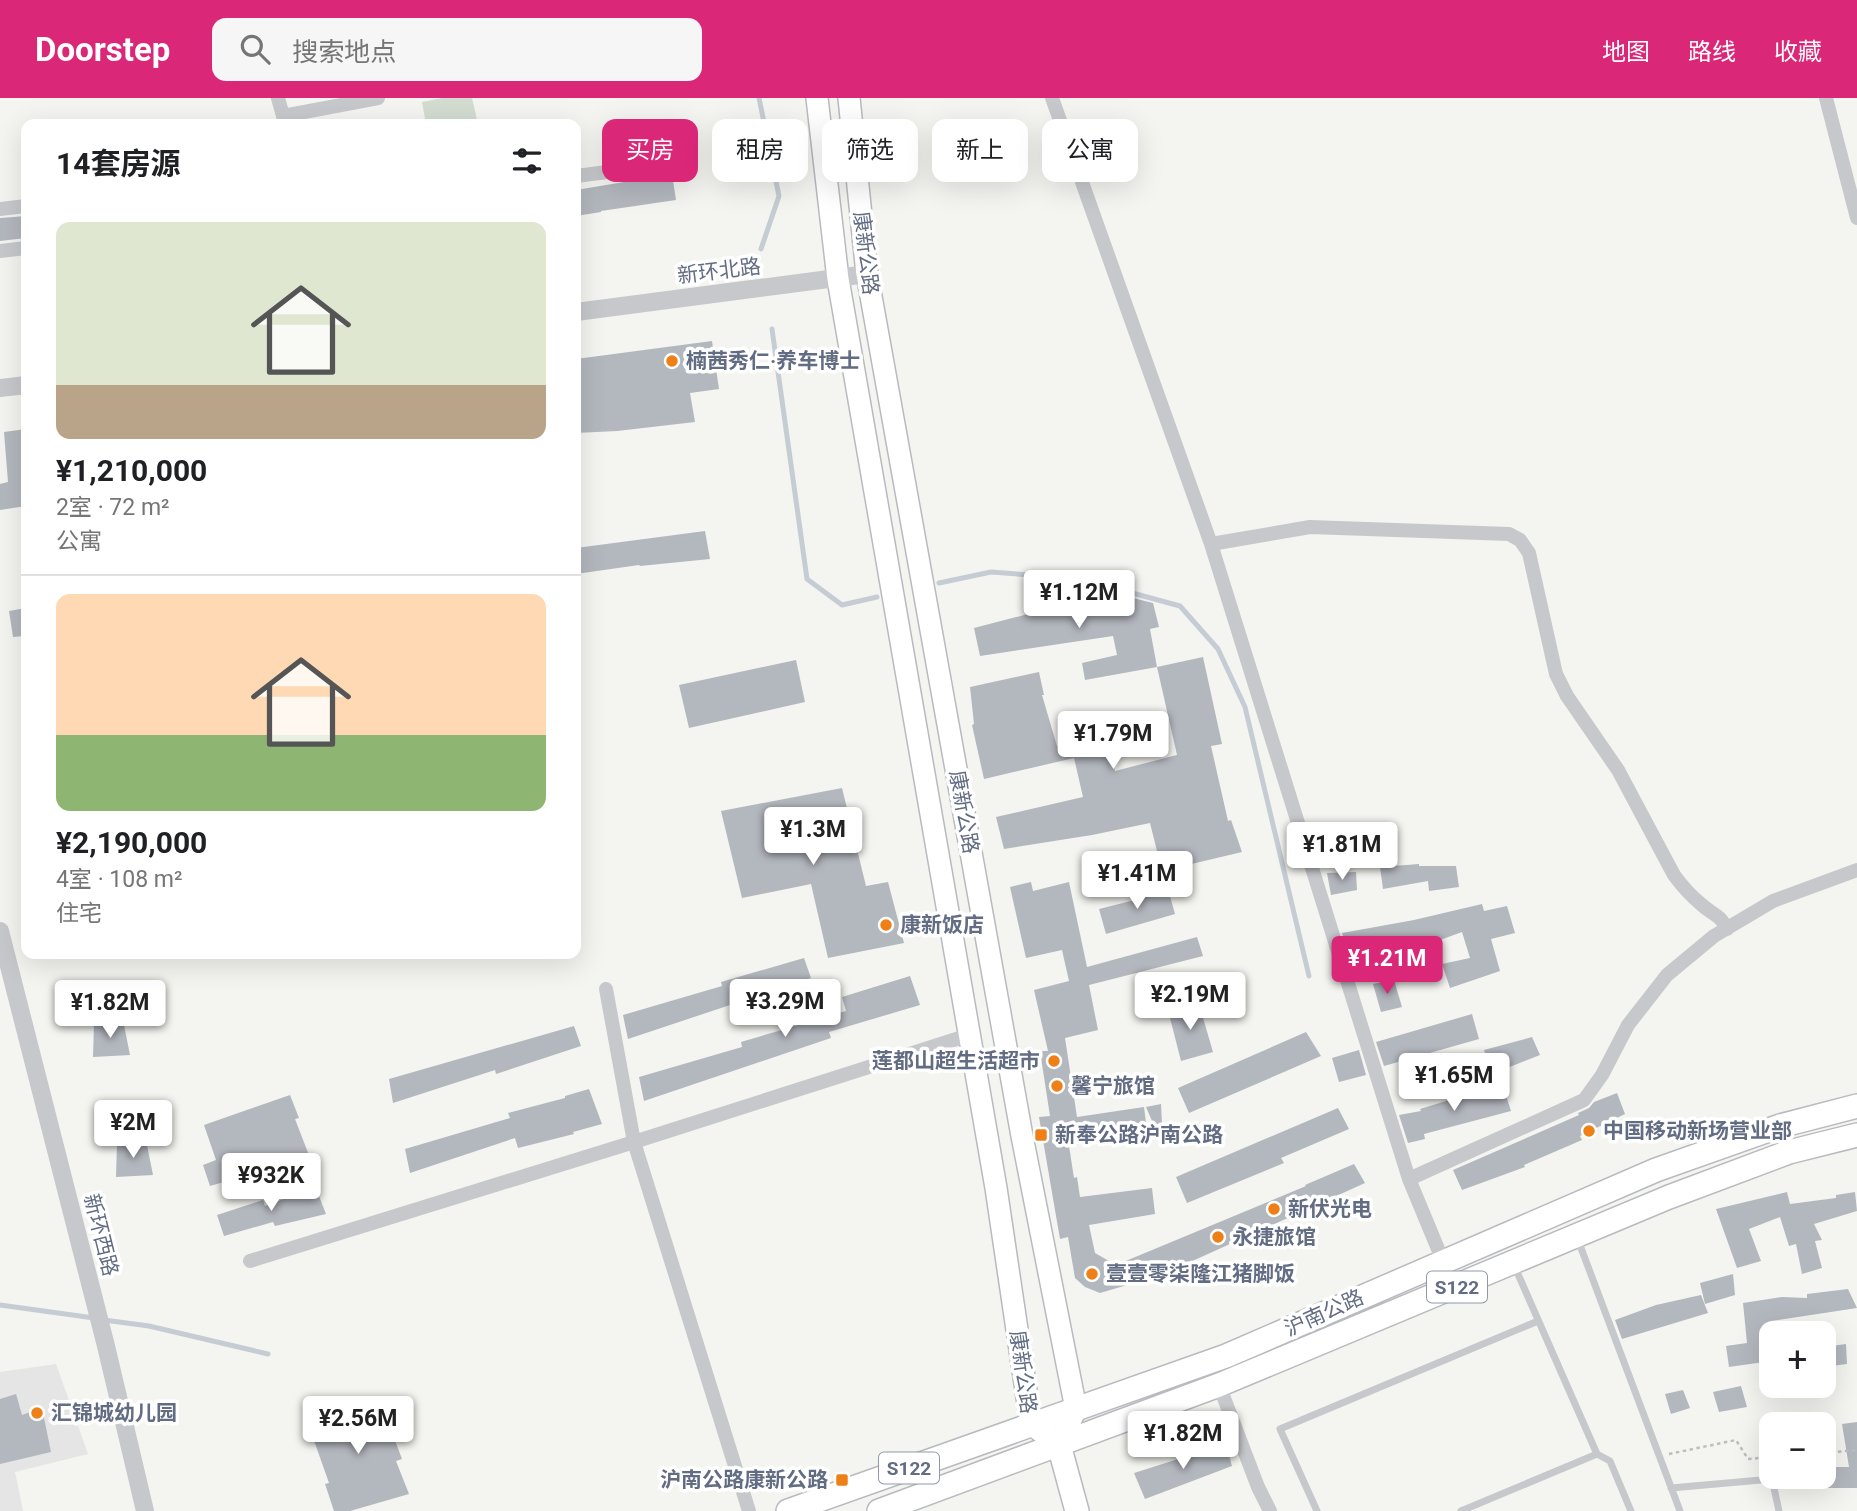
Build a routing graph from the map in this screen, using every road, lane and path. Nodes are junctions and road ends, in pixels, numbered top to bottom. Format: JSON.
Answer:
{"nodes":[{"id":1,"x":278,"y":98,"type":"edge"},
{"id":2,"x":379,"y":98,"type":"edge"},
{"id":3,"x":817,"y":98,"type":"edge"},
{"id":4,"x":849,"y":98,"type":"edge"},
{"id":5,"x":1052,"y":98,"type":"edge"},
{"id":6,"x":1826,"y":98,"type":"edge"},
{"id":7,"x":357,"y":100,"type":"edge"},
{"id":8,"x":285,"y":119,"type":"edge"},
{"id":9,"x":289,"y":119,"type":"edge"},
{"id":10,"x":602,"y":173,"type":"edge"},
{"id":11,"x":581,"y":175,"type":"edge"},
{"id":12,"x":21,"y":207,"type":"edge"},
{"id":13,"x":0,"y":209,"type":"edge"},
{"id":14,"x":1857,"y":218,"type":"edge"},
{"id":15,"x":21,"y":249,"type":"edge"},
{"id":16,"x":0,"y":251,"type":"edge"},
{"id":17,"x":867,"y":274,"type":"junction"},
{"id":18,"x":838,"y":279,"type":"junction"},
{"id":19,"x":581,"y":311,"type":"edge"},
{"id":20,"x":21,"y":386,"type":"edge"},
{"id":21,"x":0,"y":388,"type":"edge"},
{"id":22,"x":1211,"y":544,"type":"junction"},
{"id":23,"x":1857,"y":870,"type":"edge"},
{"id":24,"x":1727,"y":929,"type":"junction"},
{"id":25,"x":0,"y":931,"type":"edge"},
{"id":26,"x":606,"y":989,"type":"dead end"},
{"id":27,"x":969,"y":1035,"type":"junction"},
{"id":28,"x":1857,"y":1106,"type":"edge"},
{"id":29,"x":1857,"y":1135,"type":"edge"},
{"id":30,"x":634,"y":1142,"type":"junction"},
{"id":31,"x":1409,"y":1179,"type":"junction"},
{"id":32,"x":1577,"y":1236,"type":"junction"},
{"id":33,"x":250,"y":1261,"type":"dead end"},
{"id":34,"x":1443,"y":1261,"type":"junction"},
{"id":35,"x":1513,"y":1263,"type":"junction"},
{"id":36,"x":1538,"y":1321,"type":"junction"},
{"id":37,"x":1219,"y":1385,"type":"junction"},
{"id":38,"x":1076,"y":1409,"type":"junction"},
{"id":39,"x":1031,"y":1424,"type":"junction"},
{"id":40,"x":1059,"y":1445,"type":"junction"},
{"id":41,"x":1857,"y":1450,"type":"edge"},
{"id":42,"x":1836,"y":1452,"type":"edge"},
{"id":43,"x":1597,"y":1454,"type":"junction"},
{"id":44,"x":1659,"y":1456,"type":"junction"},
{"id":45,"x":1759,"y":1458,"type":"edge"},
{"id":46,"x":1671,"y":1488,"type":"junction"},
{"id":47,"x":145,"y":1511,"type":"edge"},
{"id":48,"x":749,"y":1511,"type":"edge"},
{"id":49,"x":788,"y":1511,"type":"edge"},
{"id":50,"x":879,"y":1511,"type":"edge"},
{"id":51,"x":1077,"y":1511,"type":"edge"},
{"id":52,"x":1270,"y":1511,"type":"edge"},
{"id":53,"x":1317,"y":1511,"type":"edge"},
{"id":54,"x":1461,"y":1511,"type":"edge"},
{"id":55,"x":1631,"y":1511,"type":"edge"},
{"id":56,"x":1680,"y":1511,"type":"edge"},
{"id":57,"x":1779,"y":1511,"type":"edge"}],
"edges":[{"from":1,"to":8,"type":"street"},
{"from":2,"to":7,"type":"street"},
{"from":3,"to":18,"type":"main road","name":"康新公路"},
{"from":4,"to":17,"type":"main road","name":"康新公路"},
{"from":5,"to":22,"type":"street"},
{"from":6,"to":14,"type":"street"},
{"from":7,"to":9,"type":"street"},
{"from":10,"to":11,"type":"street"},
{"from":12,"to":13,"type":"street"},
{"from":15,"to":16,"type":"street"},
{"from":17,"to":18,"type":"street","name":"新环北路"},
{"from":17,"to":38,"type":"main road","name":"康新公路"},
{"from":18,"to":19,"type":"street","name":"新环北路"},
{"from":18,"to":27,"type":"main road","name":"康新公路"},
{"from":20,"to":21,"type":"street"},
{"from":22,"to":24,"type":"street"},
{"from":22,"to":31,"type":"street"},
{"from":23,"to":24,"type":"street"},
{"from":24,"to":31,"type":"street"},
{"from":25,"to":47,"type":"street","name":"新环西路"},
{"from":26,"to":30,"type":"street"},
{"from":27,"to":30,"type":"street"},
{"from":27,"to":39,"type":"main road","name":"康新公路"},
{"from":28,"to":34,"type":"main road","name":"沪南公路","number":"S122"},
{"from":29,"to":32,"type":"main road","name":"沪南公路","number":"S122"},
{"from":30,"to":33,"type":"street"},
{"from":30,"to":48,"type":"street"},
{"from":31,"to":34,"type":"street"},
{"from":32,"to":35,"type":"main road","name":"沪南公路","number":"S122"},
{"from":32,"to":44,"type":"lane"},
{"from":34,"to":38,"type":"main road","name":"沪南公路","number":"S122"},
{"from":35,"to":36,"type":"lane"},
{"from":35,"to":37,"type":"main road","name":"沪南公路","number":"S122"},
{"from":36,"to":43,"type":"lane"},
{"from":36,"to":53,"type":"lane"},
{"from":37,"to":40,"type":"main road","name":"沪南公路","number":"S122"},
{"from":37,"to":52,"type":"street"},
{"from":38,"to":39,"type":"main road","name":"沪南公路","number":"S122"},
{"from":38,"to":40,"type":"main road","name":"康新公路"},
{"from":39,"to":40,"type":"main road","name":"康新公路"},
{"from":39,"to":49,"type":"main road","name":"沪南公路","number":"S122"},
{"from":40,"to":50,"type":"main road","name":"沪南公路","number":"S122"},
{"from":40,"to":51,"type":"main road"},
{"from":41,"to":42,"type":"path"},
{"from":43,"to":54,"type":"lane"},
{"from":43,"to":55,"type":"lane"},
{"from":44,"to":45,"type":"path"},
{"from":44,"to":46,"type":"lane"},
{"from":46,"to":56,"type":"lane"},
{"from":46,"to":57,"type":"lane"}]}
